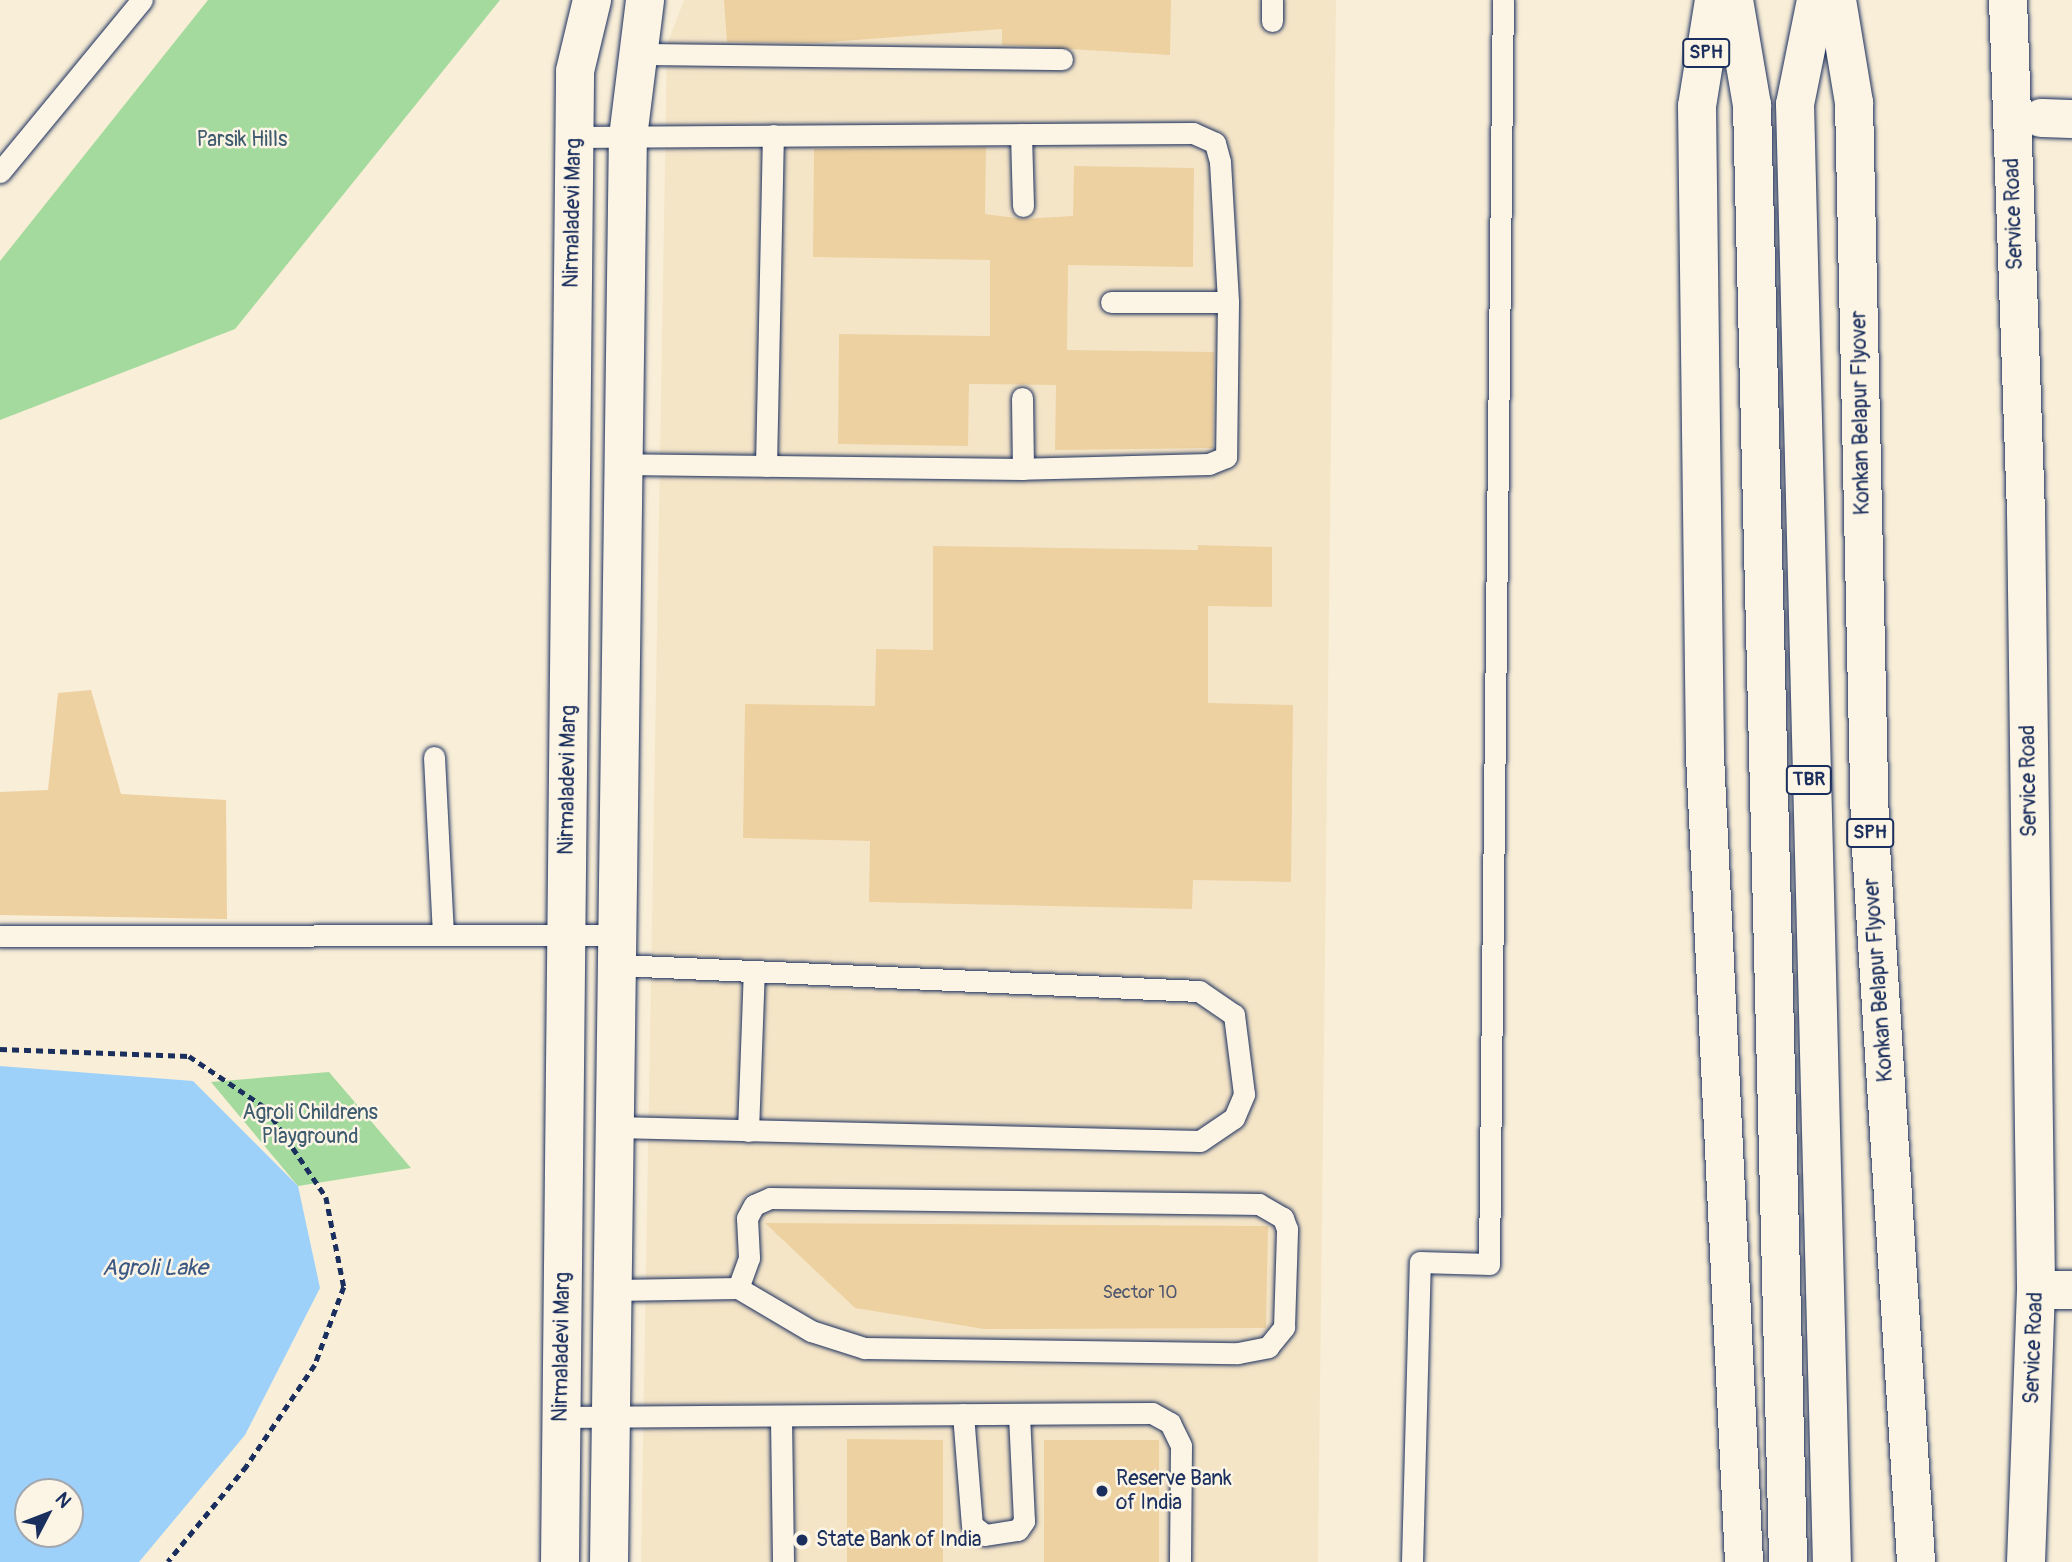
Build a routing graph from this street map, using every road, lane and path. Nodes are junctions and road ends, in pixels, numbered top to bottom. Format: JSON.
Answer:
{"nodes":[{"id":1,"x":142,"y":0,"type":"edge"},
{"id":2,"x":592,"y":0,"type":"edge"},
{"id":3,"x":645,"y":0,"type":"edge"},
{"id":4,"x":1503,"y":0,"type":"edge"},
{"id":5,"x":1714,"y":0,"type":"edge"},
{"id":6,"x":1734,"y":0,"type":"edge"},
{"id":7,"x":1815,"y":0,"type":"edge"},
{"id":8,"x":1837,"y":0,"type":"edge"},
{"id":9,"x":2008,"y":0,"type":"edge"},
{"id":10,"x":636,"y":54,"type":"junction"},
{"id":11,"x":1062,"y":59,"type":"dead end"},
{"id":12,"x":1021,"y":134,"type":"junction"},
{"id":13,"x":773,"y":135,"type":"junction"},
{"id":14,"x":574,"y":137,"type":"junction"},
{"id":15,"x":628,"y":137,"type":"junction"},
{"id":16,"x":0,"y":172,"type":"edge"},
{"id":17,"x":1023,"y":206,"type":"dead end"},
{"id":18,"x":1111,"y":302,"type":"dead end"},
{"id":19,"x":1228,"y":302,"type":"junction"},
{"id":20,"x":1022,"y":398,"type":"dead end"},
{"id":21,"x":624,"y":464,"type":"junction"},
{"id":22,"x":766,"y":466,"type":"junction"},
{"id":23,"x":1023,"y":469,"type":"junction"},
{"id":24,"x":434,"y":757,"type":"dead end"},
{"id":25,"x":443,"y":934,"type":"junction"},
{"id":26,"x":566,"y":934,"type":"junction"},
{"id":27,"x":0,"y":936,"type":"edge"},
{"id":28,"x":617,"y":950,"type":"junction"},
{"id":29,"x":754,"y":971,"type":"junction"},
{"id":30,"x":0,"y":1049,"type":"edge"},
{"id":31,"x":615,"y":1127,"type":"junction"},
{"id":32,"x":748,"y":1131,"type":"junction"},
{"id":33,"x":738,"y":1288,"type":"junction"},
{"id":34,"x":612,"y":1290,"type":"junction"},
{"id":35,"x":2054,"y":1290,"type":"edge"},
{"id":36,"x":963,"y":1414,"type":"junction"},
{"id":37,"x":1019,"y":1414,"type":"junction"},
{"id":38,"x":561,"y":1417,"type":"junction"},
{"id":39,"x":611,"y":1418,"type":"junction"},
{"id":40,"x":781,"y":1418,"type":"junction"},
{"id":41,"x":1788,"y":1561,"type":"edge"},
{"id":42,"x":168,"y":1562,"type":"edge"},
{"id":43,"x":560,"y":1562,"type":"edge"},
{"id":44,"x":609,"y":1562,"type":"edge"},
{"id":45,"x":783,"y":1562,"type":"edge"},
{"id":46,"x":1180,"y":1562,"type":"edge"},
{"id":47,"x":1412,"y":1562,"type":"edge"},
{"id":48,"x":1744,"y":1562,"type":"edge"},
{"id":49,"x":1832,"y":1562,"type":"edge"},
{"id":50,"x":1916,"y":1562,"type":"edge"},
{"id":51,"x":2026,"y":1562,"type":"edge"}],
"edges":[{"from":1,"to":16,"type":"lane"},
{"from":2,"to":14,"type":"main road","name":"Nirmaladevi Marg"},
{"from":3,"to":10,"type":"main road"},
{"from":4,"to":47,"type":"lane"},
{"from":5,"to":48,"type":"main road","number":"SPH"},
{"from":6,"to":41,"type":"main road","number":"TBR"},
{"from":7,"to":49,"type":"main road","number":"TBR"},
{"from":8,"to":50,"type":"main road","name":"Konkan Belapur Flyover","number":"SPH"},
{"from":9,"to":35,"type":"main road","name":"Service Road"},
{"from":10,"to":11,"type":"lane"},
{"from":10,"to":15,"type":"main road"},
{"from":12,"to":13,"type":"lane"},
{"from":12,"to":17,"type":"lane"},
{"from":12,"to":19,"type":"lane"},
{"from":13,"to":15,"type":"lane"},
{"from":13,"to":22,"type":"lane"},
{"from":14,"to":15,"type":"lane"},
{"from":14,"to":26,"type":"main road","name":"Nirmaladevi Marg"},
{"from":15,"to":21,"type":"main road"},
{"from":18,"to":19,"type":"lane"},
{"from":19,"to":23,"type":"lane"},
{"from":20,"to":23,"type":"lane"},
{"from":21,"to":22,"type":"lane"},
{"from":21,"to":28,"type":"main road"},
{"from":22,"to":23,"type":"lane"},
{"from":24,"to":25,"type":"lane"},
{"from":25,"to":26,"type":"lane"},
{"from":25,"to":27,"type":"lane"},
{"from":26,"to":28,"type":"lane"},
{"from":26,"to":38,"type":"main road","name":"Nirmaladevi Marg"},
{"from":28,"to":29,"type":"lane"},
{"from":28,"to":31,"type":"main road"},
{"from":29,"to":32,"type":"lane"},
{"from":29,"to":32,"type":"lane"},
{"from":30,"to":42,"type":"path"},
{"from":31,"to":32,"type":"lane"},
{"from":31,"to":34,"type":"main road"},
{"from":33,"to":33,"type":"lane"},
{"from":33,"to":34,"type":"lane"},
{"from":34,"to":39,"type":"main road"},
{"from":35,"to":51,"type":"main road","name":"Service Road"},
{"from":36,"to":37,"type":"lane"},
{"from":36,"to":37,"type":"lane"},
{"from":36,"to":40,"type":"lane"},
{"from":37,"to":46,"type":"lane"},
{"from":38,"to":39,"type":"lane"},
{"from":38,"to":43,"type":"main road","name":"Nirmaladevi Marg"},
{"from":39,"to":40,"type":"lane"},
{"from":39,"to":44,"type":"main road"},
{"from":40,"to":45,"type":"lane"}]}
